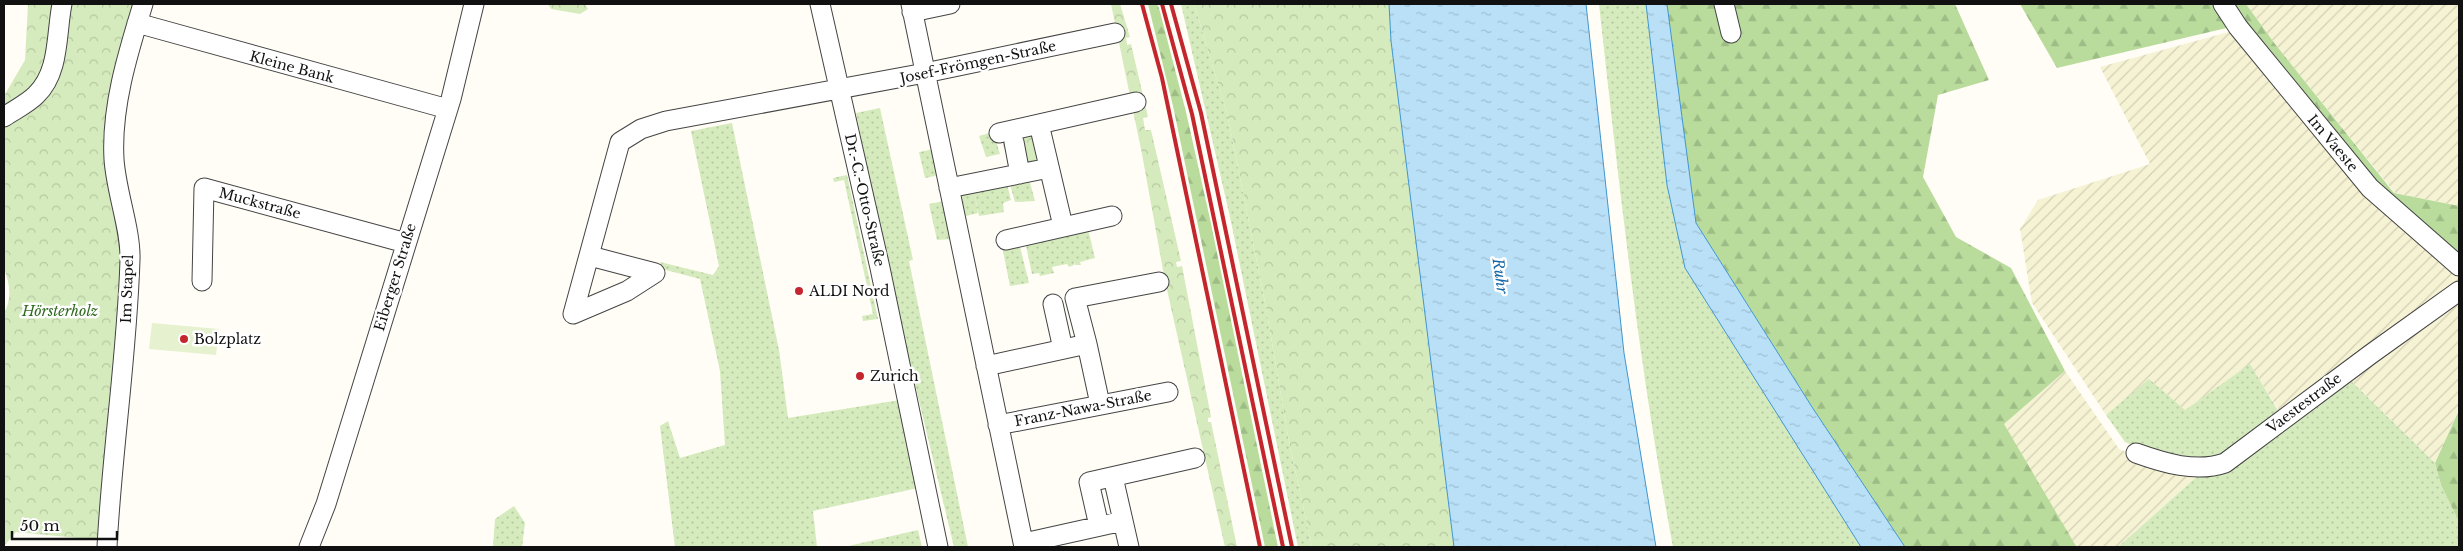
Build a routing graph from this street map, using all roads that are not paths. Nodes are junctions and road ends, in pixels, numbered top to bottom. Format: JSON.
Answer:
{"nodes":[{"id":1,"x":62,"y":4,"type":"edge"},
{"id":2,"x":144,"y":4,"type":"edge"},
{"id":3,"x":474,"y":4,"type":"edge"},
{"id":4,"x":820,"y":4,"type":"edge"},
{"id":5,"x":950,"y":4,"type":"edge"},
{"id":6,"x":1724,"y":4,"type":"edge"},
{"id":7,"x":2223,"y":4,"type":"edge"},
{"id":8,"x":912,"y":8,"type":"edge"},
{"id":9,"x":137,"y":23,"type":"junction"},
{"id":10,"x":1115,"y":32,"type":"dead end"},
{"id":11,"x":1731,"y":32,"type":"dead end"},
{"id":12,"x":925,"y":73,"type":"junction"},
{"id":13,"x":840,"y":89,"type":"junction"},
{"id":14,"x":1136,"y":102,"type":"dead end"},
{"id":15,"x":448,"y":109,"type":"junction"},
{"id":16,"x":4,"y":117,"type":"edge"},
{"id":17,"x":1040,"y":124,"type":"junction"},
{"id":18,"x":1049,"y":168,"type":"junction"},
{"id":19,"x":1020,"y":174,"type":"junction"},
{"id":20,"x":949,"y":188,"type":"junction"},
{"id":21,"x":1112,"y":216,"type":"dead end"},
{"id":22,"x":1063,"y":226,"type":"junction"},
{"id":23,"x":1006,"y":240,"type":"dead end"},
{"id":24,"x":406,"y":243,"type":"junction"},
{"id":25,"x":590,"y":256,"type":"junction"},
{"id":26,"x":2459,"y":266,"type":"edge"},
{"id":27,"x":202,"y":281,"type":"dead end"},
{"id":28,"x":1159,"y":282,"type":"dead end"},
{"id":29,"x":2459,"y":292,"type":"edge"},
{"id":30,"x":1075,"y":298,"type":"junction"},
{"id":31,"x":1087,"y":344,"type":"junction"},
{"id":32,"x":1063,"y":349,"type":"junction"},
{"id":33,"x":986,"y":366,"type":"junction"},
{"id":34,"x":1168,"y":392,"type":"dead end"},
{"id":35,"x":1100,"y":404,"type":"junction"},
{"id":36,"x":998,"y":425,"type":"junction"},
{"id":37,"x":2136,"y":453,"type":"dead end"},
{"id":38,"x":1195,"y":458,"type":"dead end"},
{"id":39,"x":1113,"y":477,"type":"junction"},
{"id":40,"x":1123,"y":521,"type":"junction"},
{"id":41,"x":1099,"y":526,"type":"junction"},
{"id":42,"x":1024,"y":545,"type":"edge"},
{"id":43,"x":107,"y":547,"type":"edge"},
{"id":44,"x":310,"y":547,"type":"edge"},
{"id":45,"x":938,"y":547,"type":"edge"},
{"id":46,"x":1129,"y":547,"type":"edge"}],
"edges":[{"from":1,"to":16,"type":"street"},
{"from":2,"to":9,"type":"street","name":"Im Stapel"},
{"from":3,"to":15,"type":"street","name":"Eiberger Straße"},
{"from":4,"to":13,"type":"street","name":"Dr.-C.-Otto-Straße"},
{"from":5,"to":8,"type":"street"},
{"from":6,"to":11,"type":"street"},
{"from":7,"to":26,"type":"street","name":"Im Vaeste"},
{"from":8,"to":12,"type":"street"},
{"from":9,"to":15,"type":"street","name":"Kleine Bank"},
{"from":9,"to":43,"type":"street","name":"Im Stapel"},
{"from":10,"to":12,"type":"street","name":"Josef-Frömgen-Straße"},
{"from":12,"to":13,"type":"street","name":"Josef-Frömgen-Straße"},
{"from":12,"to":20,"type":"street"},
{"from":13,"to":25,"type":"street"},
{"from":13,"to":45,"type":"street","name":"Dr.-C.-Otto-Straße"},
{"from":14,"to":17,"type":"street"},
{"from":15,"to":24,"type":"street","name":"Eiberger Straße"},
{"from":17,"to":18,"type":"street"},
{"from":17,"to":19,"type":"street"},
{"from":18,"to":19,"type":"street"},
{"from":18,"to":22,"type":"street"},
{"from":19,"to":20,"type":"street"},
{"from":20,"to":33,"type":"street"},
{"from":21,"to":22,"type":"street"},
{"from":22,"to":23,"type":"street"},
{"from":24,"to":27,"type":"street","name":"Muckstraße"},
{"from":24,"to":44,"type":"street","name":"Eiberger Straße"},
{"from":25,"to":25,"type":"street"},
{"from":28,"to":30,"type":"street"},
{"from":29,"to":37,"type":"street","name":"Vaestestraße"},
{"from":30,"to":31,"type":"street"},
{"from":30,"to":32,"type":"street"},
{"from":31,"to":32,"type":"street"},
{"from":31,"to":35,"type":"street"},
{"from":32,"to":33,"type":"street"},
{"from":33,"to":36,"type":"street"},
{"from":34,"to":35,"type":"street","name":"Franz-Nawa-Straße"},
{"from":35,"to":36,"type":"street","name":"Franz-Nawa-Straße"},
{"from":36,"to":42,"type":"street"},
{"from":38,"to":39,"type":"street"},
{"from":39,"to":40,"type":"street"},
{"from":39,"to":41,"type":"street"},
{"from":40,"to":41,"type":"street"},
{"from":40,"to":46,"type":"street"},
{"from":41,"to":42,"type":"street"}]}
